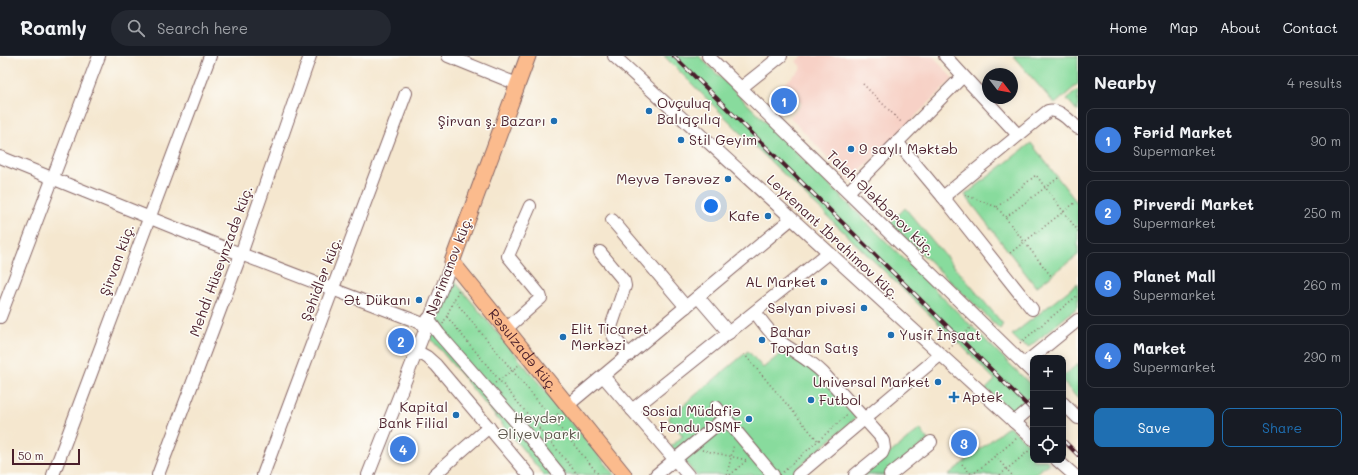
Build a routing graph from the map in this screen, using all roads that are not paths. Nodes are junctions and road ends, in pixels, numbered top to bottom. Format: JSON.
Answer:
{"nodes":[{"id":1,"x":99,"y":56,"type":"edge"},
{"id":2,"x":210,"y":56,"type":"edge"},
{"id":3,"x":310,"y":56,"type":"edge"},
{"id":4,"x":448,"y":56,"type":"edge"},
{"id":5,"x":528,"y":56,"type":"edge"},
{"id":6,"x":614,"y":56,"type":"edge"},
{"id":7,"x":708,"y":56,"type":"edge"},
{"id":8,"x":781,"y":56,"type":"edge"},
{"id":9,"x":945,"y":56,"type":"edge"},
{"id":10,"x":963,"y":76,"type":"junction"},
{"id":11,"x":517,"y":84,"type":"junction"},
{"id":12,"x":740,"y":88,"type":"junction"},
{"id":13,"x":406,"y":93,"type":"dead end"},
{"id":14,"x":1078,"y":128,"type":"edge"},
{"id":15,"x":1018,"y":135,"type":"junction"},
{"id":16,"x":897,"y":142,"type":"junction"},
{"id":17,"x":0,"y":157,"type":"edge"},
{"id":18,"x":54,"y":179,"type":"junction"},
{"id":19,"x":848,"y":192,"type":"junction"},
{"id":20,"x":943,"y":197,"type":"junction"},
{"id":21,"x":530,"y":206,"type":"dead end"},
{"id":22,"x":149,"y":218,"type":"junction"},
{"id":23,"x":791,"y":219,"type":"junction"},
{"id":24,"x":612,"y":220,"type":"dead end"},
{"id":25,"x":600,"y":252,"type":"dead end"},
{"id":26,"x":828,"y":253,"type":"junction"},
{"id":27,"x":240,"y":254,"type":"junction"},
{"id":28,"x":452,"y":262,"type":"junction"},
{"id":29,"x":333,"y":289,"type":"junction"},
{"id":30,"x":698,"y":297,"type":"junction"},
{"id":31,"x":686,"y":307,"type":"junction"},
{"id":32,"x":1032,"y":308,"type":"dead end"},
{"id":33,"x":754,"y":312,"type":"junction"},
{"id":34,"x":0,"y":317,"type":"edge"},
{"id":35,"x":1078,"y":320,"type":"edge"},
{"id":36,"x":427,"y":322,"type":"junction"},
{"id":37,"x":506,"y":329,"type":"junction"},
{"id":38,"x":728,"y":333,"type":"junction"},
{"id":39,"x":416,"y":351,"type":"junction"},
{"id":40,"x":629,"y":355,"type":"junction"},
{"id":41,"x":940,"y":355,"type":"junction"},
{"id":42,"x":1024,"y":364,"type":"junction"},
{"id":43,"x":1030,"y":370,"type":"edge"},
{"id":44,"x":603,"y":376,"type":"junction"},
{"id":45,"x":1066,"y":406,"type":"edge"},
{"id":46,"x":716,"y":407,"type":"dead end"},
{"id":47,"x":565,"y":408,"type":"junction"},
{"id":48,"x":1030,"y":409,"type":"edge"},
{"id":49,"x":632,"y":410,"type":"junction"},
{"id":50,"x":726,"y":417,"type":"junction"},
{"id":51,"x":1078,"y":418,"type":"edge"},
{"id":52,"x":865,"y":419,"type":"junction"},
{"id":53,"x":1014,"y":422,"type":"junction"},
{"id":54,"x":489,"y":427,"type":"junction"},
{"id":55,"x":1030,"y":435,"type":"edge"},
{"id":56,"x":931,"y":442,"type":"dead end"},
{"id":57,"x":675,"y":460,"type":"junction"},
{"id":58,"x":1060,"y":463,"type":"edge"},
{"id":59,"x":53,"y":475,"type":"edge"},
{"id":60,"x":158,"y":475,"type":"edge"},
{"id":61,"x":263,"y":475,"type":"edge"},
{"id":62,"x":368,"y":475,"type":"edge"},
{"id":63,"x":434,"y":475,"type":"edge"},
{"id":64,"x":528,"y":475,"type":"edge"},
{"id":65,"x":560,"y":475,"type":"edge"},
{"id":66,"x":624,"y":475,"type":"edge"},
{"id":67,"x":656,"y":475,"type":"edge"},
{"id":68,"x":688,"y":475,"type":"edge"},
{"id":69,"x":773,"y":475,"type":"edge"},
{"id":70,"x":798,"y":475,"type":"edge"},
{"id":71,"x":855,"y":475,"type":"edge"},
{"id":72,"x":890,"y":475,"type":"edge"},
{"id":73,"x":1074,"y":475,"type":"edge"}],
"edges":[{"from":1,"to":18,"type":"street"},
{"from":2,"to":22,"type":"street","name":"Şirvan küç."},
{"from":3,"to":27,"type":"street","name":"Mehdi Hüseynzadə küç."},
{"from":4,"to":11,"type":"street"},
{"from":5,"to":11,"type":"main road","name":"Nərimanov küç."},
{"from":6,"to":23,"type":"street","name":"Leytenant Ibrahimov küç."},
{"from":7,"to":12,"type":"street","name":"Taleh Ələkbərov küç."},
{"from":8,"to":12,"type":"street"},
{"from":9,"to":10,"type":"street"},
{"from":10,"to":15,"type":"street"},
{"from":10,"to":16,"type":"street"},
{"from":11,"to":28,"type":"main road","name":"Nərimanov küç."},
{"from":12,"to":19,"type":"street","name":"Taleh Ələkbərov küç."},
{"from":13,"to":29,"type":"street","name":"Şəhidlər küç."},
{"from":14,"to":15,"type":"street"},
{"from":15,"to":20,"type":"street"},
{"from":16,"to":19,"type":"street"},
{"from":16,"to":20,"type":"street"},
{"from":17,"to":18,"type":"street"},
{"from":18,"to":22,"type":"street"},
{"from":18,"to":34,"type":"street"},
{"from":19,"to":42,"type":"street","name":"Taleh Ələkbərov küç."},
{"from":20,"to":32,"type":"street"},
{"from":21,"to":37,"type":"street"},
{"from":22,"to":27,"type":"street"},
{"from":22,"to":59,"type":"street","name":"Şirvan küç."},
{"from":23,"to":26,"type":"street","name":"Leytenant Ibrahimov küç."},
{"from":23,"to":30,"type":"street"},
{"from":24,"to":31,"type":"street"},
{"from":25,"to":40,"type":"street"},
{"from":26,"to":33,"type":"street"},
{"from":26,"to":41,"type":"street","name":"Leytenant Ibrahimov küç."},
{"from":27,"to":29,"type":"street"},
{"from":27,"to":60,"type":"street","name":"Mehdi Hüseynzadə küç."},
{"from":28,"to":36,"type":"street","name":"Nərimanov küç."},
{"from":28,"to":37,"type":"main road","name":"Rəsulzadə küç."},
{"from":29,"to":36,"type":"street"},
{"from":29,"to":61,"type":"street","name":"Şəhidlər küç."},
{"from":30,"to":31,"type":"street"},
{"from":30,"to":38,"type":"street"},
{"from":31,"to":40,"type":"street"},
{"from":33,"to":38,"type":"street"},
{"from":33,"to":52,"type":"street"},
{"from":35,"to":42,"type":"street"},
{"from":36,"to":39,"type":"street","name":"Nərimanov küç."},
{"from":36,"to":65,"type":"street"},
{"from":37,"to":47,"type":"main road","name":"Rəsulzadə küç."},
{"from":38,"to":49,"type":"street"},
{"from":39,"to":54,"type":"street"},
{"from":39,"to":62,"type":"street","name":"Nərimanov küç."},
{"from":40,"to":44,"type":"street"},
{"from":41,"to":52,"type":"street"},
{"from":41,"to":53,"type":"street","name":"Leytenant Ibrahimov küç."},
{"from":42,"to":43,"type":"street","name":"Taleh Ələkbərov küç."},
{"from":44,"to":47,"type":"street"},
{"from":44,"to":49,"type":"street"},
{"from":45,"to":51,"type":"street"},
{"from":46,"to":50,"type":"street"},
{"from":47,"to":66,"type":"main road","name":"Rəsulzadə küç."},
{"from":48,"to":53,"type":"street"},
{"from":49,"to":57,"type":"street"},
{"from":50,"to":57,"type":"street"},
{"from":50,"to":69,"type":"street"},
{"from":52,"to":70,"type":"street"},
{"from":52,"to":71,"type":"street"},
{"from":53,"to":55,"type":"street","name":"Leytenant Ibrahimov küç."},
{"from":54,"to":63,"type":"street"},
{"from":54,"to":64,"type":"street"},
{"from":56,"to":72,"type":"street"},
{"from":57,"to":67,"type":"street"},
{"from":57,"to":68,"type":"street"},
{"from":58,"to":73,"type":"street"}]}
